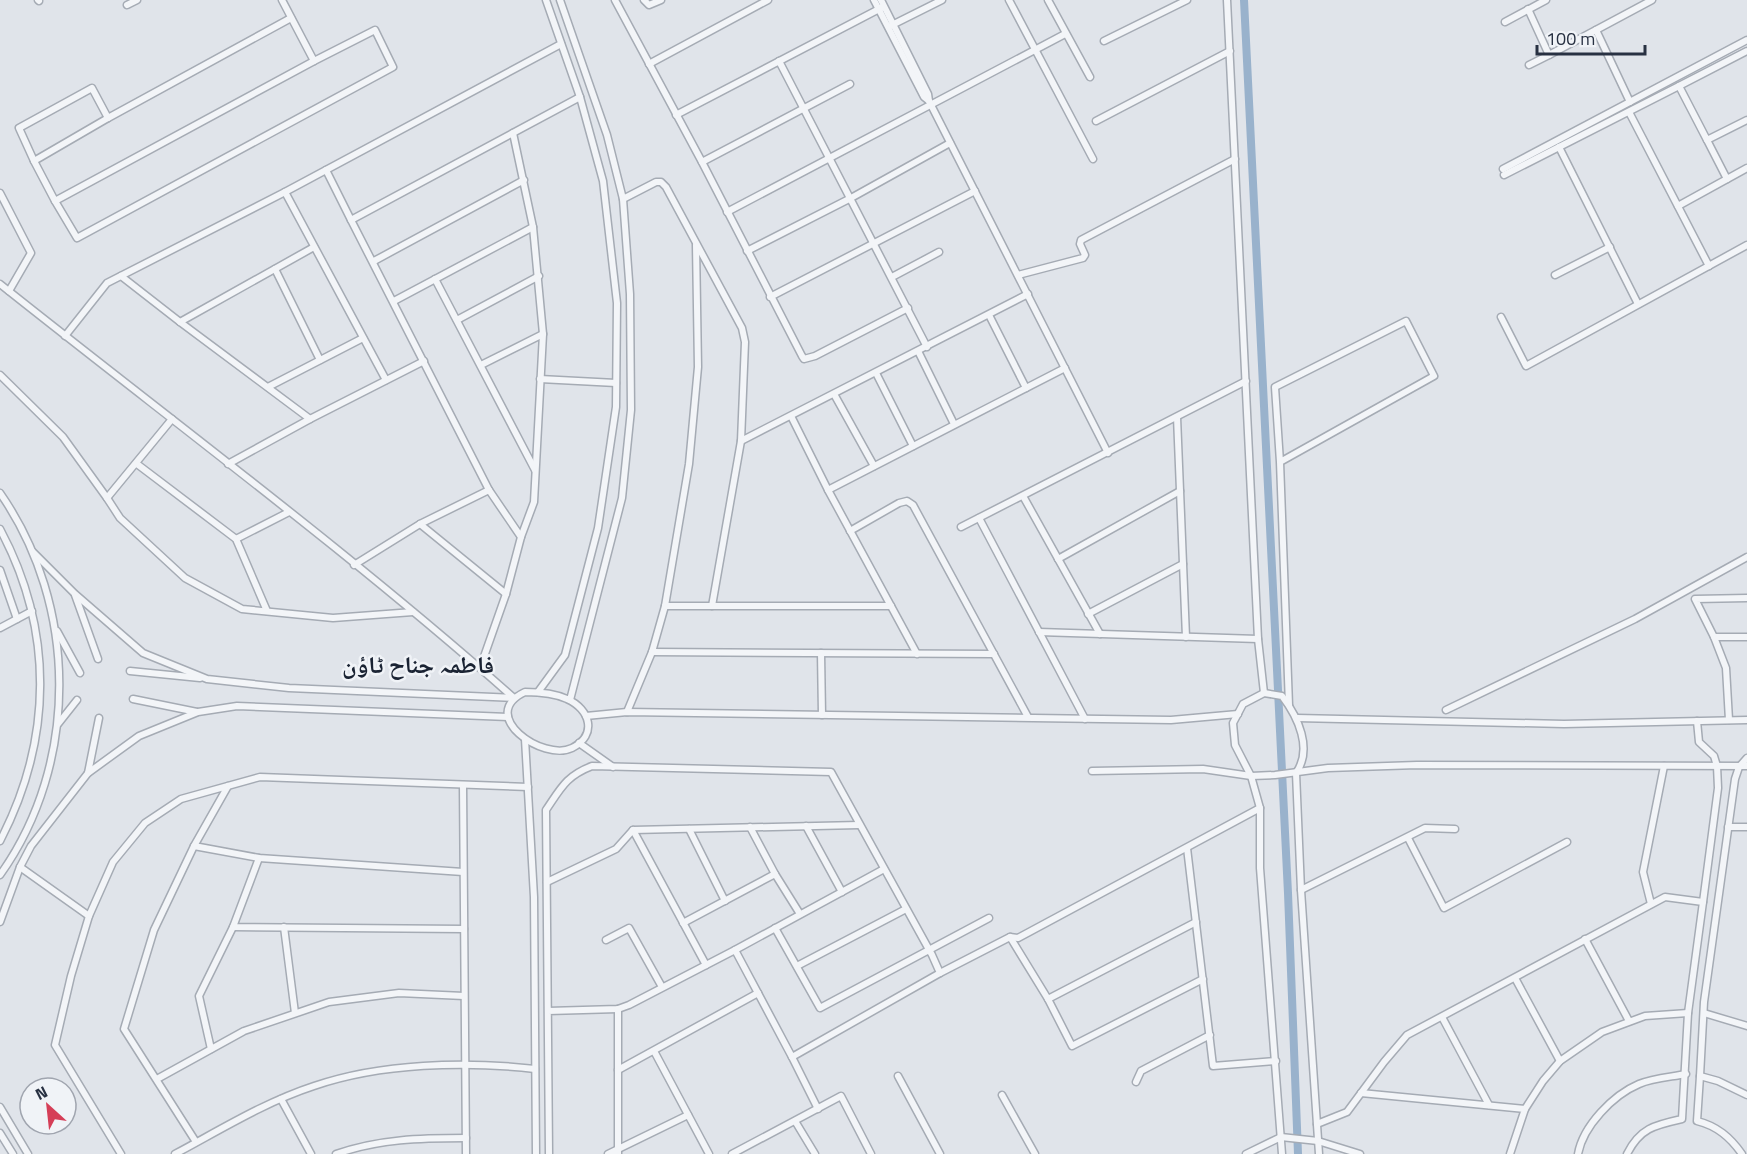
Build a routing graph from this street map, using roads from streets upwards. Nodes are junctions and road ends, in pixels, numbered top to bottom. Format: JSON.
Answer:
{"nodes":[{"id":1,"x":137,"y":0,"type":"edge"},
{"id":2,"x":282,"y":0,"type":"edge"},
{"id":3,"x":546,"y":0,"type":"edge"},
{"id":4,"x":560,"y":0,"type":"edge"},
{"id":5,"x":615,"y":0,"type":"edge"},
{"id":6,"x":644,"y":0,"type":"edge"},
{"id":7,"x":661,"y":0,"type":"edge"},
{"id":8,"x":768,"y":0,"type":"edge"},
{"id":9,"x":874,"y":0,"type":"edge"},
{"id":10,"x":942,"y":0,"type":"edge"},
{"id":11,"x":1010,"y":0,"type":"edge"},
{"id":12,"x":1048,"y":0,"type":"edge"},
{"id":13,"x":1186,"y":0,"type":"edge"},
{"id":14,"x":1227,"y":0,"type":"edge"},
{"id":15,"x":1546,"y":0,"type":"edge"},
{"id":16,"x":1653,"y":0,"type":"edge"},
{"id":17,"x":127,"y":5,"type":"dead end"},
{"id":18,"x":880,"y":5,"type":"edge"},
{"id":19,"x":1528,"y":9,"type":"junction"},
{"id":20,"x":291,"y":18,"type":"junction"},
{"id":21,"x":1505,"y":22,"type":"dead end"},
{"id":22,"x":892,"y":24,"type":"junction"},
{"id":23,"x":1596,"y":30,"type":"junction"},
{"id":24,"x":1065,"y":34,"type":"junction"},
{"id":25,"x":1747,"y":40,"type":"edge"},
{"id":26,"x":1104,"y":42,"type":"dead end"},
{"id":27,"x":561,"y":44,"type":"junction"},
{"id":28,"x":1035,"y":49,"type":"junction"},
{"id":29,"x":1230,"y":51,"type":"junction"},
{"id":30,"x":1747,"y":51,"type":"edge"},
{"id":31,"x":1549,"y":55,"type":"junction"},
{"id":32,"x":314,"y":61,"type":"junction"},
{"id":33,"x":779,"y":61,"type":"junction"},
{"id":34,"x":648,"y":64,"type":"junction"},
{"id":35,"x":1529,"y":66,"type":"dead end"},
{"id":36,"x":1090,"y":77,"type":"dead end"},
{"id":37,"x":850,"y":84,"type":"dead end"},
{"id":38,"x":1679,"y":86,"type":"junction"},
{"id":39,"x":580,"y":97,"type":"junction"},
{"id":40,"x":1630,"y":102,"type":"junction"},
{"id":41,"x":930,"y":103,"type":"junction"},
{"id":42,"x":804,"y":107,"type":"junction"},
{"id":43,"x":1629,"y":112,"type":"junction"},
{"id":44,"x":676,"y":115,"type":"junction"},
{"id":45,"x":108,"y":118,"type":"junction"},
{"id":46,"x":1747,"y":120,"type":"edge"},
{"id":47,"x":1096,"y":121,"type":"dead end"},
{"id":48,"x":513,"y":134,"type":"junction"},
{"id":49,"x":1707,"y":140,"type":"junction"},
{"id":50,"x":950,"y":143,"type":"junction"},
{"id":51,"x":1559,"y":147,"type":"junction"},
{"id":52,"x":830,"y":158,"type":"junction"},
{"id":53,"x":1093,"y":159,"type":"dead end"},
{"id":54,"x":1235,"y":159,"type":"junction"},
{"id":55,"x":34,"y":161,"type":"junction"},
{"id":56,"x":702,"y":162,"type":"junction"},
{"id":57,"x":1747,"y":168,"type":"edge"},
{"id":58,"x":326,"y":170,"type":"junction"},
{"id":59,"x":1727,"y":179,"type":"junction"},
{"id":60,"x":524,"y":180,"type":"junction"},
{"id":61,"x":975,"y":191,"type":"junction"},
{"id":62,"x":285,"y":192,"type":"junction"},
{"id":63,"x":0,"y":193,"type":"edge"},
{"id":64,"x":851,"y":198,"type":"junction"},
{"id":65,"x":623,"y":199,"type":"junction"},
{"id":66,"x":55,"y":201,"type":"junction"},
{"id":67,"x":1678,"y":206,"type":"junction"},
{"id":68,"x":727,"y":212,"type":"junction"},
{"id":69,"x":351,"y":219,"type":"junction"},
{"id":70,"x":533,"y":227,"type":"junction"},
{"id":71,"x":696,"y":243,"type":"junction"},
{"id":72,"x":874,"y":243,"type":"junction"},
{"id":73,"x":1747,"y":245,"type":"edge"},
{"id":74,"x":314,"y":247,"type":"junction"},
{"id":75,"x":1610,"y":248,"type":"junction"},
{"id":76,"x":747,"y":251,"type":"junction"},
{"id":77,"x":939,"y":252,"type":"dead end"},
{"id":78,"x":374,"y":261,"type":"junction"},
{"id":79,"x":1709,"y":266,"type":"junction"},
{"id":80,"x":275,"y":269,"type":"junction"},
{"id":81,"x":1018,"y":275,"type":"junction"},
{"id":82,"x":1555,"y":275,"type":"dead end"},
{"id":83,"x":122,"y":276,"type":"junction"},
{"id":84,"x":539,"y":276,"type":"junction"},
{"id":85,"x":892,"y":277,"type":"junction"},
{"id":86,"x":435,"y":279,"type":"junction"},
{"id":87,"x":0,"y":284,"type":"edge"},
{"id":88,"x":9,"y":291,"type":"junction"},
{"id":89,"x":1028,"y":294,"type":"junction"},
{"id":90,"x":770,"y":297,"type":"junction"},
{"id":91,"x":394,"y":302,"type":"junction"},
{"id":92,"x":1638,"y":304,"type":"junction"},
{"id":93,"x":908,"y":308,"type":"junction"},
{"id":94,"x":989,"y":315,"type":"junction"},
{"id":95,"x":1501,"y":317,"type":"dead end"},
{"id":96,"x":456,"y":320,"type":"junction"},
{"id":97,"x":180,"y":322,"type":"junction"},
{"id":98,"x":543,"y":334,"type":"junction"},
{"id":99,"x":65,"y":336,"type":"junction"},
{"id":100,"x":363,"y":338,"type":"junction"},
{"id":101,"x":927,"y":347,"type":"junction"},
{"id":102,"x":918,"y":351,"type":"junction"},
{"id":103,"x":320,"y":360,"type":"junction"},
{"id":104,"x":424,"y":361,"type":"junction"},
{"id":105,"x":481,"y":366,"type":"junction"},
{"id":106,"x":1065,"y":368,"type":"junction"},
{"id":107,"x":876,"y":373,"type":"junction"},
{"id":108,"x":0,"y":375,"type":"edge"},
{"id":109,"x":540,"y":379,"type":"junction"},
{"id":110,"x":386,"y":380,"type":"junction"},
{"id":111,"x":1246,"y":381,"type":"junction"},
{"id":112,"x":616,"y":383,"type":"junction"},
{"id":113,"x":268,"y":387,"type":"junction"},
{"id":114,"x":1026,"y":388,"type":"junction"},
{"id":115,"x":834,"y":394,"type":"junction"},
{"id":116,"x":791,"y":416,"type":"junction"},
{"id":117,"x":1177,"y":417,"type":"junction"},
{"id":118,"x":172,"y":419,"type":"junction"},
{"id":119,"x":310,"y":419,"type":"junction"},
{"id":120,"x":954,"y":424,"type":"junction"},
{"id":121,"x":741,"y":441,"type":"junction"},
{"id":122,"x":913,"y":446,"type":"junction"},
{"id":123,"x":1108,"y":453,"type":"junction"},
{"id":124,"x":1280,"y":462,"type":"junction"},
{"id":125,"x":136,"y":464,"type":"junction"},
{"id":126,"x":228,"y":464,"type":"junction"},
{"id":127,"x":873,"y":466,"type":"junction"},
{"id":128,"x":535,"y":471,"type":"junction"},
{"id":129,"x":489,"y":490,"type":"junction"},
{"id":130,"x":828,"y":490,"type":"junction"},
{"id":131,"x":1180,"y":491,"type":"junction"},
{"id":132,"x":0,"y":493,"type":"edge"},
{"id":133,"x":1023,"y":496,"type":"junction"},
{"id":134,"x":107,"y":498,"type":"junction"},
{"id":135,"x":289,"y":512,"type":"junction"},
{"id":136,"x":979,"y":518,"type":"junction"},
{"id":137,"x":420,"y":524,"type":"junction"},
{"id":138,"x":961,"y":527,"type":"dead end"},
{"id":139,"x":0,"y":529,"type":"edge"},
{"id":140,"x":850,"y":531,"type":"junction"},
{"id":141,"x":521,"y":537,"type":"junction"},
{"id":142,"x":236,"y":539,"type":"junction"},
{"id":143,"x":33,"y":552,"type":"junction"},
{"id":144,"x":1747,"y":557,"type":"edge"},
{"id":145,"x":1058,"y":559,"type":"junction"},
{"id":146,"x":1183,"y":564,"type":"junction"},
{"id":147,"x":354,"y":565,"type":"junction"},
{"id":148,"x":0,"y":570,"type":"edge"},
{"id":149,"x":75,"y":594,"type":"junction"},
{"id":150,"x":507,"y":594,"type":"junction"},
{"id":151,"x":1747,"y":598,"type":"edge"},
{"id":152,"x":666,"y":606,"type":"junction"},
{"id":153,"x":712,"y":606,"type":"junction"},
{"id":154,"x":891,"y":606,"type":"junction"},
{"id":155,"x":32,"y":611,"type":"junction"},
{"id":156,"x":267,"y":611,"type":"junction"},
{"id":157,"x":413,"y":612,"type":"junction"},
{"id":158,"x":1088,"y":614,"type":"junction"},
{"id":159,"x":17,"y":619,"type":"junction"},
{"id":160,"x":55,"y":627,"type":"junction"},
{"id":161,"x":0,"y":628,"type":"edge"},
{"id":162,"x":1039,"y":632,"type":"junction"},
{"id":163,"x":1100,"y":634,"type":"junction"},
{"id":164,"x":1186,"y":637,"type":"junction"},
{"id":165,"x":1714,"y":637,"type":"junction"},
{"id":166,"x":1747,"y":637,"type":"edge"},
{"id":167,"x":1258,"y":639,"type":"junction"},
{"id":168,"x":652,"y":652,"type":"junction"},
{"id":169,"x":820,"y":653,"type":"junction"},
{"id":170,"x":917,"y":654,"type":"junction"},
{"id":171,"x":994,"y":654,"type":"junction"},
{"id":172,"x":98,"y":659,"type":"dead end"},
{"id":173,"x":480,"y":668,"type":"junction"},
{"id":174,"x":130,"y":671,"type":"dead end"},
{"id":175,"x":80,"y":673,"type":"dead end"},
{"id":176,"x":207,"y":679,"type":"junction"},
{"id":177,"x":537,"y":692,"type":"junction"},
{"id":178,"x":1264,"y":693,"type":"junction"},
{"id":179,"x":513,"y":698,"type":"junction"},
{"id":180,"x":133,"y":699,"type":"dead end"},
{"id":181,"x":77,"y":700,"type":"dead end"},
{"id":182,"x":570,"y":700,"type":"junction"},
{"id":183,"x":1289,"y":705,"type":"junction"},
{"id":184,"x":1446,"y":710,"type":"dead end"},
{"id":185,"x":198,"y":712,"type":"junction"},
{"id":186,"x":627,"y":712,"type":"junction"},
{"id":187,"x":1238,"y":714,"type":"junction"},
{"id":188,"x":822,"y":715,"type":"junction"},
{"id":189,"x":586,"y":716,"type":"junction"},
{"id":190,"x":508,"y":717,"type":"junction"},
{"id":191,"x":1028,"y":717,"type":"junction"},
{"id":192,"x":99,"y":718,"type":"dead end"},
{"id":193,"x":1297,"y":718,"type":"junction"},
{"id":194,"x":1085,"y":719,"type":"junction"},
{"id":195,"x":1729,"y":720,"type":"junction"},
{"id":196,"x":1747,"y":720,"type":"edge"},
{"id":197,"x":1697,"y":721,"type":"junction"},
{"id":198,"x":57,"y":725,"type":"junction"},
{"id":199,"x":525,"y":740,"type":"junction"},
{"id":200,"x":579,"y":743,"type":"junction"},
{"id":201,"x":1747,"y":758,"type":"edge"},
{"id":202,"x":1664,"y":766,"type":"junction"},
{"id":203,"x":1718,"y":766,"type":"junction"},
{"id":204,"x":1747,"y":766,"type":"edge"},
{"id":205,"x":1739,"y":767,"type":"junction"},
{"id":206,"x":614,"y":768,"type":"junction"},
{"id":207,"x":1092,"y":771,"type":"dead end"},
{"id":208,"x":88,"y":773,"type":"junction"},
{"id":209,"x":1296,"y":773,"type":"junction"},
{"id":210,"x":1251,"y":776,"type":"junction"},
{"id":211,"x":463,"y":785,"type":"junction"},
{"id":212,"x":228,"y":786,"type":"junction"},
{"id":213,"x":528,"y":787,"type":"junction"},
{"id":214,"x":1260,"y":808,"type":"junction"},
{"id":215,"x":859,"y":825,"type":"junction"},
{"id":216,"x":806,"y":826,"type":"junction"},
{"id":217,"x":750,"y":827,"type":"junction"},
{"id":218,"x":1728,"y":827,"type":"junction"},
{"id":219,"x":1747,"y":827,"type":"edge"},
{"id":220,"x":689,"y":829,"type":"junction"},
{"id":221,"x":1455,"y":829,"type":"dead end"},
{"id":222,"x":633,"y":830,"type":"junction"},
{"id":223,"x":1408,"y":838,"type":"junction"},
{"id":224,"x":0,"y":840,"type":"edge"},
{"id":225,"x":1567,"y":842,"type":"dead end"},
{"id":226,"x":194,"y":846,"type":"junction"},
{"id":227,"x":1187,"y":849,"type":"junction"},
{"id":228,"x":259,"y":858,"type":"junction"},
{"id":229,"x":20,"y":867,"type":"junction"},
{"id":230,"x":884,"y":869,"type":"junction"},
{"id":231,"x":464,"y":872,"type":"junction"},
{"id":232,"x":775,"y":874,"type":"junction"},
{"id":233,"x":0,"y":875,"type":"edge"},
{"id":234,"x":547,"y":882,"type":"junction"},
{"id":235,"x":1301,"y":890,"type":"junction"},
{"id":236,"x":842,"y":892,"type":"junction"},
{"id":237,"x":725,"y":901,"type":"junction"},
{"id":238,"x":1703,"y":902,"type":"junction"},
{"id":239,"x":1651,"y":904,"type":"junction"},
{"id":240,"x":3,"y":906,"type":"edge"},
{"id":241,"x":906,"y":909,"type":"junction"},
{"id":242,"x":800,"y":914,"type":"junction"},
{"id":243,"x":89,"y":916,"type":"junction"},
{"id":244,"x":989,"y":918,"type":"dead end"},
{"id":245,"x":0,"y":922,"type":"edge"},
{"id":246,"x":1196,"y":922,"type":"junction"},
{"id":247,"x":683,"y":923,"type":"junction"},
{"id":248,"x":233,"y":927,"type":"junction"},
{"id":249,"x":284,"y":927,"type":"junction"},
{"id":250,"x":775,"y":928,"type":"junction"},
{"id":251,"x":464,"y":929,"type":"junction"},
{"id":252,"x":1010,"y":937,"type":"junction"},
{"id":253,"x":606,"y":939,"type":"dead end"},
{"id":254,"x":1586,"y":939,"type":"junction"},
{"id":255,"x":735,"y":950,"type":"junction"},
{"id":256,"x":929,"y":950,"type":"junction"},
{"id":257,"x":706,"y":965,"type":"junction"},
{"id":258,"x":797,"y":966,"type":"junction"},
{"id":259,"x":940,"y":973,"type":"junction"},
{"id":260,"x":1515,"y":978,"type":"junction"},
{"id":261,"x":1203,"y":979,"type":"junction"},
{"id":262,"x":662,"y":987,"type":"junction"},
{"id":263,"x":758,"y":993,"type":"junction"},
{"id":264,"x":464,"y":996,"type":"junction"},
{"id":265,"x":1048,"y":999,"type":"junction"},
{"id":266,"x":618,"y":1009,"type":"junction"},
{"id":267,"x":548,"y":1011,"type":"junction"},
{"id":268,"x":295,"y":1013,"type":"junction"},
{"id":269,"x":1688,"y":1013,"type":"junction"},
{"id":270,"x":1704,"y":1013,"type":"junction"},
{"id":271,"x":1442,"y":1017,"type":"junction"},
{"id":272,"x":1629,"y":1021,"type":"junction"},
{"id":273,"x":1747,"y":1026,"type":"edge"},
{"id":274,"x":1210,"y":1035,"type":"junction"},
{"id":275,"x":212,"y":1049,"type":"junction"},
{"id":276,"x":654,"y":1051,"type":"junction"},
{"id":277,"x":792,"y":1057,"type":"junction"},
{"id":278,"x":1276,"y":1061,"type":"junction"},
{"id":279,"x":1560,"y":1061,"type":"junction"},
{"id":280,"x":465,"y":1065,"type":"junction"},
{"id":281,"x":535,"y":1069,"type":"junction"},
{"id":282,"x":618,"y":1071,"type":"junction"},
{"id":283,"x":1686,"y":1074,"type":"junction"},
{"id":284,"x":898,"y":1076,"type":"dead end"},
{"id":285,"x":1700,"y":1076,"type":"junction"},
{"id":286,"x":157,"y":1079,"type":"junction"},
{"id":287,"x":1136,"y":1082,"type":"dead end"},
{"id":288,"x":1361,"y":1093,"type":"junction"},
{"id":289,"x":1002,"y":1095,"type":"dead end"},
{"id":290,"x":1747,"y":1095,"type":"edge"},
{"id":291,"x":281,"y":1099,"type":"junction"},
{"id":292,"x":1489,"y":1105,"type":"junction"},
{"id":293,"x":0,"y":1107,"type":"edge"},
{"id":294,"x":818,"y":1109,"type":"junction"},
{"id":295,"x":1525,"y":1109,"type":"junction"},
{"id":296,"x":688,"y":1115,"type":"junction"},
{"id":297,"x":1682,"y":1119,"type":"junction"},
{"id":298,"x":1696,"y":1120,"type":"junction"},
{"id":299,"x":795,"y":1121,"type":"junction"},
{"id":300,"x":1317,"y":1124,"type":"junction"},
{"id":301,"x":0,"y":1133,"type":"edge"},
{"id":302,"x":1281,"y":1137,"type":"junction"},
{"id":303,"x":466,"y":1138,"type":"junction"},
{"id":304,"x":1318,"y":1141,"type":"junction"},
{"id":305,"x":196,"y":1143,"type":"junction"},
{"id":306,"x":184,"y":1152,"type":"edge"},
{"id":307,"x":618,"y":1152,"type":"edge"},
{"id":308,"x":13,"y":1154,"type":"edge"},
{"id":309,"x":28,"y":1154,"type":"edge"},
{"id":310,"x":121,"y":1154,"type":"edge"},
{"id":311,"x":175,"y":1154,"type":"edge"},
{"id":312,"x":311,"y":1154,"type":"edge"},
{"id":313,"x":336,"y":1154,"type":"edge"},
{"id":314,"x":466,"y":1154,"type":"edge"},
{"id":315,"x":536,"y":1154,"type":"edge"},
{"id":316,"x":549,"y":1154,"type":"edge"},
{"id":317,"x":608,"y":1154,"type":"edge"},
{"id":318,"x":709,"y":1154,"type":"edge"},
{"id":319,"x":732,"y":1154,"type":"edge"},
{"id":320,"x":815,"y":1154,"type":"edge"},
{"id":321,"x":871,"y":1154,"type":"edge"},
{"id":322,"x":940,"y":1154,"type":"edge"},
{"id":323,"x":1035,"y":1154,"type":"edge"},
{"id":324,"x":1246,"y":1154,"type":"edge"},
{"id":325,"x":1282,"y":1154,"type":"edge"},
{"id":326,"x":1319,"y":1154,"type":"edge"},
{"id":327,"x":1360,"y":1154,"type":"edge"},
{"id":328,"x":1510,"y":1154,"type":"edge"},
{"id":329,"x":1578,"y":1154,"type":"edge"},
{"id":330,"x":1627,"y":1154,"type":"edge"},
{"id":331,"x":1742,"y":1154,"type":"edge"}],
"edges":[{"from":1,"to":17,"type":"street"},
{"from":2,"to":20,"type":"street"},
{"from":3,"to":27,"type":"street"},
{"from":4,"to":65,"type":"street"},
{"from":5,"to":34,"type":"street"},
{"from":6,"to":7,"type":"street"},
{"from":8,"to":34,"type":"street"},
{"from":9,"to":18,"type":"street"},
{"from":10,"to":22,"type":"street"},
{"from":11,"to":28,"type":"street"},
{"from":12,"to":24,"type":"street"},
{"from":13,"to":26,"type":"street"},
{"from":14,"to":29,"type":"street"},
{"from":15,"to":19,"type":"street"},
{"from":16,"to":23,"type":"street"},
{"from":18,"to":22,"type":"street"},
{"from":18,"to":33,"type":"street"},
{"from":18,"to":41,"type":"street"},
{"from":19,"to":21,"type":"street"},
{"from":19,"to":31,"type":"street"},
{"from":20,"to":32,"type":"street"},
{"from":20,"to":45,"type":"street"},
{"from":22,"to":41,"type":"street"},
{"from":23,"to":31,"type":"street"},
{"from":23,"to":40,"type":"street"},
{"from":24,"to":28,"type":"street"},
{"from":24,"to":36,"type":"street"},
{"from":25,"to":40,"type":"street"},
{"from":27,"to":39,"type":"street"},
{"from":27,"to":58,"type":"street"},
{"from":28,"to":41,"type":"street"},
{"from":28,"to":53,"type":"street"},
{"from":29,"to":47,"type":"street"},
{"from":29,"to":54,"type":"street"},
{"from":30,"to":38,"type":"street"},
{"from":31,"to":35,"type":"street"},
{"from":32,"to":66,"type":"street"},
{"from":32,"to":66,"type":"street"},
{"from":33,"to":42,"type":"street"},
{"from":33,"to":44,"type":"street"},
{"from":34,"to":44,"type":"street"},
{"from":37,"to":42,"type":"street"},
{"from":38,"to":43,"type":"street"},
{"from":38,"to":49,"type":"street"},
{"from":39,"to":48,"type":"street"},
{"from":39,"to":112,"type":"street"},
{"from":40,"to":51,"type":"street"},
{"from":41,"to":50,"type":"street"},
{"from":41,"to":52,"type":"street"},
{"from":42,"to":52,"type":"street"},
{"from":42,"to":56,"type":"street"},
{"from":43,"to":51,"type":"street"},
{"from":43,"to":67,"type":"street"},
{"from":44,"to":56,"type":"street"},
{"from":45,"to":55,"type":"street"},
{"from":45,"to":55,"type":"street"},
{"from":46,"to":49,"type":"street"},
{"from":48,"to":60,"type":"street"},
{"from":48,"to":69,"type":"street"},
{"from":49,"to":59,"type":"street"},
{"from":50,"to":61,"type":"street"},
{"from":50,"to":64,"type":"street"},
{"from":51,"to":75,"type":"street"},
{"from":52,"to":64,"type":"street"},
{"from":52,"to":68,"type":"street"},
{"from":54,"to":81,"type":"street"},
{"from":54,"to":111,"type":"street"},
{"from":55,"to":66,"type":"street"},
{"from":56,"to":68,"type":"street"},
{"from":57,"to":59,"type":"street"},
{"from":58,"to":62,"type":"street"},
{"from":58,"to":69,"type":"street"},
{"from":59,"to":67,"type":"street"},
{"from":60,"to":70,"type":"street"},
{"from":60,"to":78,"type":"street"},
{"from":61,"to":72,"type":"street"},
{"from":61,"to":81,"type":"street"},
{"from":62,"to":74,"type":"street"},
{"from":62,"to":83,"type":"street"},
{"from":63,"to":88,"type":"street"},
{"from":64,"to":72,"type":"street"},
{"from":64,"to":76,"type":"street"},
{"from":65,"to":71,"type":"street"},
{"from":65,"to":182,"type":"street"},
{"from":67,"to":79,"type":"street"},
{"from":68,"to":76,"type":"street"},
{"from":69,"to":78,"type":"street"},
{"from":70,"to":84,"type":"street"},
{"from":70,"to":86,"type":"street"},
{"from":71,"to":121,"type":"street"},
{"from":71,"to":152,"type":"street"},
{"from":72,"to":85,"type":"street"},
{"from":72,"to":90,"type":"street"},
{"from":73,"to":79,"type":"street"},
{"from":74,"to":80,"type":"street"},
{"from":74,"to":100,"type":"street"},
{"from":75,"to":82,"type":"street"},
{"from":75,"to":92,"type":"street"},
{"from":76,"to":90,"type":"street"},
{"from":77,"to":85,"type":"street"},
{"from":78,"to":91,"type":"street"},
{"from":79,"to":92,"type":"street"},
{"from":80,"to":97,"type":"street"},
{"from":80,"to":103,"type":"street"},
{"from":81,"to":89,"type":"street"},
{"from":83,"to":97,"type":"street"},
{"from":83,"to":99,"type":"street"},
{"from":84,"to":96,"type":"street"},
{"from":84,"to":98,"type":"street"},
{"from":85,"to":93,"type":"street"},
{"from":86,"to":91,"type":"street"},
{"from":86,"to":96,"type":"street"},
{"from":87,"to":88,"type":"street"},
{"from":88,"to":99,"type":"street"},
{"from":89,"to":94,"type":"street"},
{"from":89,"to":106,"type":"street"},
{"from":90,"to":93,"type":"street"},
{"from":91,"to":104,"type":"street"},
{"from":92,"to":95,"type":"street"},
{"from":93,"to":101,"type":"street"},
{"from":94,"to":101,"type":"street"},
{"from":94,"to":114,"type":"street"},
{"from":96,"to":105,"type":"street"},
{"from":97,"to":113,"type":"street"},
{"from":98,"to":105,"type":"street"},
{"from":98,"to":109,"type":"street"},
{"from":99,"to":118,"type":"street"},
{"from":100,"to":103,"type":"street"},
{"from":100,"to":110,"type":"street"},
{"from":101,"to":102,"type":"street"},
{"from":102,"to":107,"type":"street"},
{"from":102,"to":120,"type":"street"},
{"from":103,"to":113,"type":"street"},
{"from":104,"to":110,"type":"street"},
{"from":104,"to":129,"type":"street"},
{"from":105,"to":128,"type":"street"},
{"from":106,"to":114,"type":"street"},
{"from":106,"to":123,"type":"street"},
{"from":107,"to":115,"type":"street"},
{"from":107,"to":122,"type":"street"},
{"from":108,"to":134,"type":"street"},
{"from":109,"to":112,"type":"street"},
{"from":109,"to":128,"type":"street"},
{"from":110,"to":119,"type":"street"},
{"from":111,"to":117,"type":"street"},
{"from":111,"to":167,"type":"street"},
{"from":112,"to":177,"type":"street"},
{"from":113,"to":119,"type":"street"},
{"from":114,"to":120,"type":"street"},
{"from":115,"to":116,"type":"street"},
{"from":115,"to":127,"type":"street"},
{"from":116,"to":121,"type":"street"},
{"from":116,"to":130,"type":"street"},
{"from":117,"to":123,"type":"street"},
{"from":117,"to":131,"type":"street"},
{"from":118,"to":125,"type":"street"},
{"from":118,"to":126,"type":"street"},
{"from":119,"to":126,"type":"street"},
{"from":120,"to":122,"type":"street"},
{"from":121,"to":153,"type":"street"},
{"from":122,"to":127,"type":"street"},
{"from":123,"to":133,"type":"street"},
{"from":124,"to":124,"type":"street"},
{"from":124,"to":183,"type":"street"},
{"from":125,"to":134,"type":"street"},
{"from":125,"to":142,"type":"street"},
{"from":126,"to":135,"type":"street"},
{"from":127,"to":130,"type":"street"},
{"from":128,"to":141,"type":"street"},
{"from":129,"to":137,"type":"street"},
{"from":129,"to":141,"type":"street"},
{"from":130,"to":140,"type":"street"},
{"from":131,"to":145,"type":"street"},
{"from":131,"to":146,"type":"street"},
{"from":132,"to":143,"type":"street"},
{"from":133,"to":136,"type":"street"},
{"from":133,"to":145,"type":"street"},
{"from":134,"to":156,"type":"street"},
{"from":135,"to":142,"type":"street"},
{"from":135,"to":147,"type":"street"},
{"from":136,"to":138,"type":"street"},
{"from":136,"to":162,"type":"street"},
{"from":137,"to":147,"type":"street"},
{"from":137,"to":150,"type":"street"},
{"from":139,"to":155,"type":"street"},
{"from":140,"to":154,"type":"street"},
{"from":140,"to":171,"type":"street"},
{"from":141,"to":150,"type":"street"},
{"from":142,"to":156,"type":"street"},
{"from":143,"to":149,"type":"street"},
{"from":143,"to":160,"type":"street"},
{"from":144,"to":184,"type":"street"},
{"from":145,"to":158,"type":"street"},
{"from":146,"to":158,"type":"street"},
{"from":146,"to":164,"type":"street"},
{"from":147,"to":157,"type":"street"},
{"from":148,"to":159,"type":"street"},
{"from":149,"to":172,"type":"street"},
{"from":149,"to":176,"type":"street"},
{"from":150,"to":173,"type":"street"},
{"from":151,"to":165,"type":"street"},
{"from":152,"to":153,"type":"street"},
{"from":152,"to":168,"type":"street"},
{"from":153,"to":154,"type":"street"},
{"from":154,"to":170,"type":"street"},
{"from":155,"to":159,"type":"street"},
{"from":155,"to":224,"type":"street"},
{"from":156,"to":157,"type":"street"},
{"from":157,"to":173,"type":"street"},
{"from":158,"to":163,"type":"street"},
{"from":159,"to":161,"type":"street"},
{"from":160,"to":175,"type":"street"},
{"from":160,"to":198,"type":"street"},
{"from":162,"to":163,"type":"street"},
{"from":162,"to":194,"type":"street"},
{"from":163,"to":164,"type":"street"},
{"from":164,"to":167,"type":"street"},
{"from":165,"to":166,"type":"street"},
{"from":165,"to":195,"type":"street"},
{"from":167,"to":178,"type":"street"},
{"from":168,"to":169,"type":"street"},
{"from":168,"to":186,"type":"street"},
{"from":169,"to":170,"type":"street"},
{"from":169,"to":188,"type":"street"},
{"from":170,"to":171,"type":"street"},
{"from":171,"to":191,"type":"street"},
{"from":173,"to":179,"type":"street"},
{"from":174,"to":176,"type":"street"},
{"from":176,"to":179,"type":"street"},
{"from":177,"to":179,"type":"street"},
{"from":177,"to":182,"type":"street"},
{"from":178,"to":183,"type":"street"},
{"from":178,"to":187,"type":"street"},
{"from":179,"to":190,"type":"street"},
{"from":180,"to":185,"type":"street"},
{"from":181,"to":198,"type":"street"},
{"from":182,"to":189,"type":"street"},
{"from":183,"to":193,"type":"street"},
{"from":185,"to":190,"type":"street"},
{"from":185,"to":208,"type":"street"},
{"from":186,"to":188,"type":"street"},
{"from":186,"to":189,"type":"street"},
{"from":187,"to":194,"type":"street"},
{"from":187,"to":210,"type":"street"},
{"from":188,"to":191,"type":"street"},
{"from":189,"to":200,"type":"street"},
{"from":190,"to":199,"type":"street"},
{"from":191,"to":194,"type":"street"},
{"from":192,"to":208,"type":"street"},
{"from":193,"to":197,"type":"street"},
{"from":193,"to":209,"type":"street"},
{"from":195,"to":196,"type":"street"},
{"from":195,"to":197,"type":"street"},
{"from":197,"to":203,"type":"street"},
{"from":198,"to":233,"type":"street"},
{"from":199,"to":200,"type":"street"},
{"from":199,"to":213,"type":"street"},
{"from":200,"to":206,"type":"street"},
{"from":201,"to":205,"type":"street"},
{"from":202,"to":203,"type":"street"},
{"from":202,"to":209,"type":"street"},
{"from":202,"to":239,"type":"street"},
{"from":203,"to":205,"type":"street"},
{"from":203,"to":238,"type":"street"},
{"from":204,"to":205,"type":"street"},
{"from":205,"to":218,"type":"street"},
{"from":206,"to":215,"type":"street"},
{"from":206,"to":234,"type":"street"},
{"from":207,"to":210,"type":"street"},
{"from":208,"to":229,"type":"street"},
{"from":209,"to":210,"type":"street"},
{"from":209,"to":235,"type":"street"},
{"from":210,"to":214,"type":"street"},
{"from":211,"to":212,"type":"street"},
{"from":211,"to":213,"type":"street"},
{"from":211,"to":231,"type":"street"},
{"from":212,"to":226,"type":"street"},
{"from":212,"to":243,"type":"street"},
{"from":213,"to":281,"type":"street"},
{"from":214,"to":227,"type":"street"},
{"from":214,"to":278,"type":"street"},
{"from":215,"to":216,"type":"street"},
{"from":215,"to":230,"type":"street"},
{"from":216,"to":217,"type":"street"},
{"from":216,"to":236,"type":"street"},
{"from":217,"to":220,"type":"street"},
{"from":217,"to":232,"type":"street"},
{"from":218,"to":219,"type":"street"},
{"from":218,"to":270,"type":"street"},
{"from":220,"to":222,"type":"street"},
{"from":220,"to":237,"type":"street"},
{"from":221,"to":223,"type":"street"},
{"from":222,"to":234,"type":"street"},
{"from":222,"to":247,"type":"street"},
{"from":223,"to":225,"type":"street"},
{"from":223,"to":235,"type":"street"},
{"from":226,"to":228,"type":"street"},
{"from":226,"to":286,"type":"street"},
{"from":227,"to":246,"type":"street"},
{"from":227,"to":252,"type":"street"},
{"from":228,"to":231,"type":"street"},
{"from":228,"to":248,"type":"street"},
{"from":229,"to":240,"type":"street"},
{"from":229,"to":243,"type":"street"},
{"from":230,"to":236,"type":"street"},
{"from":230,"to":241,"type":"street"},
{"from":231,"to":251,"type":"street"},
{"from":232,"to":237,"type":"street"},
{"from":232,"to":242,"type":"street"},
{"from":234,"to":267,"type":"street"},
{"from":235,"to":300,"type":"street"},
{"from":236,"to":242,"type":"street"},
{"from":237,"to":247,"type":"street"},
{"from":238,"to":239,"type":"street"},
{"from":238,"to":269,"type":"street"},
{"from":239,"to":254,"type":"street"},
{"from":240,"to":245,"type":"street"},
{"from":241,"to":256,"type":"street"},
{"from":241,"to":258,"type":"street"},
{"from":242,"to":250,"type":"street"},
{"from":243,"to":310,"type":"street"},
{"from":244,"to":256,"type":"street"},
{"from":246,"to":261,"type":"street"},
{"from":246,"to":265,"type":"street"},
{"from":247,"to":257,"type":"street"},
{"from":248,"to":249,"type":"street"},
{"from":248,"to":275,"type":"street"},
{"from":249,"to":251,"type":"street"},
{"from":249,"to":268,"type":"street"},
{"from":250,"to":255,"type":"street"},
{"from":250,"to":258,"type":"street"},
{"from":251,"to":264,"type":"street"},
{"from":252,"to":259,"type":"street"},
{"from":252,"to":265,"type":"street"},
{"from":253,"to":262,"type":"street"},
{"from":254,"to":260,"type":"street"},
{"from":254,"to":272,"type":"street"},
{"from":255,"to":257,"type":"street"},
{"from":255,"to":263,"type":"street"},
{"from":256,"to":258,"type":"street"},
{"from":256,"to":259,"type":"street"},
{"from":257,"to":262,"type":"street"},
{"from":259,"to":277,"type":"street"},
{"from":260,"to":271,"type":"street"},
{"from":260,"to":279,"type":"street"},
{"from":261,"to":265,"type":"street"},
{"from":261,"to":274,"type":"street"},
{"from":262,"to":266,"type":"street"},
{"from":263,"to":276,"type":"street"},
{"from":263,"to":277,"type":"street"},
{"from":264,"to":268,"type":"street"},
{"from":264,"to":280,"type":"street"},
{"from":266,"to":267,"type":"street"},
{"from":266,"to":282,"type":"street"},
{"from":267,"to":316,"type":"street"},
{"from":268,"to":275,"type":"street"},
{"from":269,"to":272,"type":"street"},
{"from":269,"to":283,"type":"street"},
{"from":270,"to":273,"type":"street"},
{"from":270,"to":285,"type":"street"},
{"from":271,"to":288,"type":"street"},
{"from":271,"to":292,"type":"street"},
{"from":272,"to":279,"type":"street"},
{"from":274,"to":278,"type":"street"},
{"from":274,"to":287,"type":"street"},
{"from":275,"to":286,"type":"street"},
{"from":276,"to":282,"type":"street"},
{"from":276,"to":296,"type":"street"},
{"from":277,"to":294,"type":"street"},
{"from":278,"to":302,"type":"street"},
{"from":279,"to":295,"type":"street"},
{"from":280,"to":281,"type":"street"},
{"from":280,"to":291,"type":"street"},
{"from":280,"to":303,"type":"street"},
{"from":281,"to":315,"type":"street"},
{"from":282,"to":307,"type":"street"},
{"from":283,"to":297,"type":"street"},
{"from":283,"to":329,"type":"street"},
{"from":284,"to":322,"type":"street"},
{"from":285,"to":290,"type":"street"},
{"from":285,"to":298,"type":"street"},
{"from":286,"to":305,"type":"street"},
{"from":288,"to":292,"type":"street"},
{"from":288,"to":300,"type":"street"},
{"from":289,"to":323,"type":"street"},
{"from":291,"to":305,"type":"street"},
{"from":291,"to":312,"type":"street"},
{"from":292,"to":295,"type":"street"},
{"from":293,"to":309,"type":"street"},
{"from":294,"to":299,"type":"street"},
{"from":294,"to":321,"type":"street"},
{"from":295,"to":328,"type":"street"},
{"from":296,"to":307,"type":"street"},
{"from":296,"to":318,"type":"street"},
{"from":297,"to":298,"type":"street"},
{"from":297,"to":330,"type":"street"},
{"from":298,"to":331,"type":"street"},
{"from":299,"to":319,"type":"street"},
{"from":299,"to":320,"type":"street"},
{"from":300,"to":304,"type":"street"},
{"from":301,"to":308,"type":"street"},
{"from":302,"to":304,"type":"street"},
{"from":302,"to":324,"type":"street"},
{"from":302,"to":325,"type":"street"},
{"from":303,"to":313,"type":"street"},
{"from":303,"to":314,"type":"street"},
{"from":304,"to":326,"type":"street"},
{"from":304,"to":327,"type":"street"},
{"from":305,"to":306,"type":"street"},
{"from":306,"to":311,"type":"street"},
{"from":307,"to":317,"type":"street"}]}
